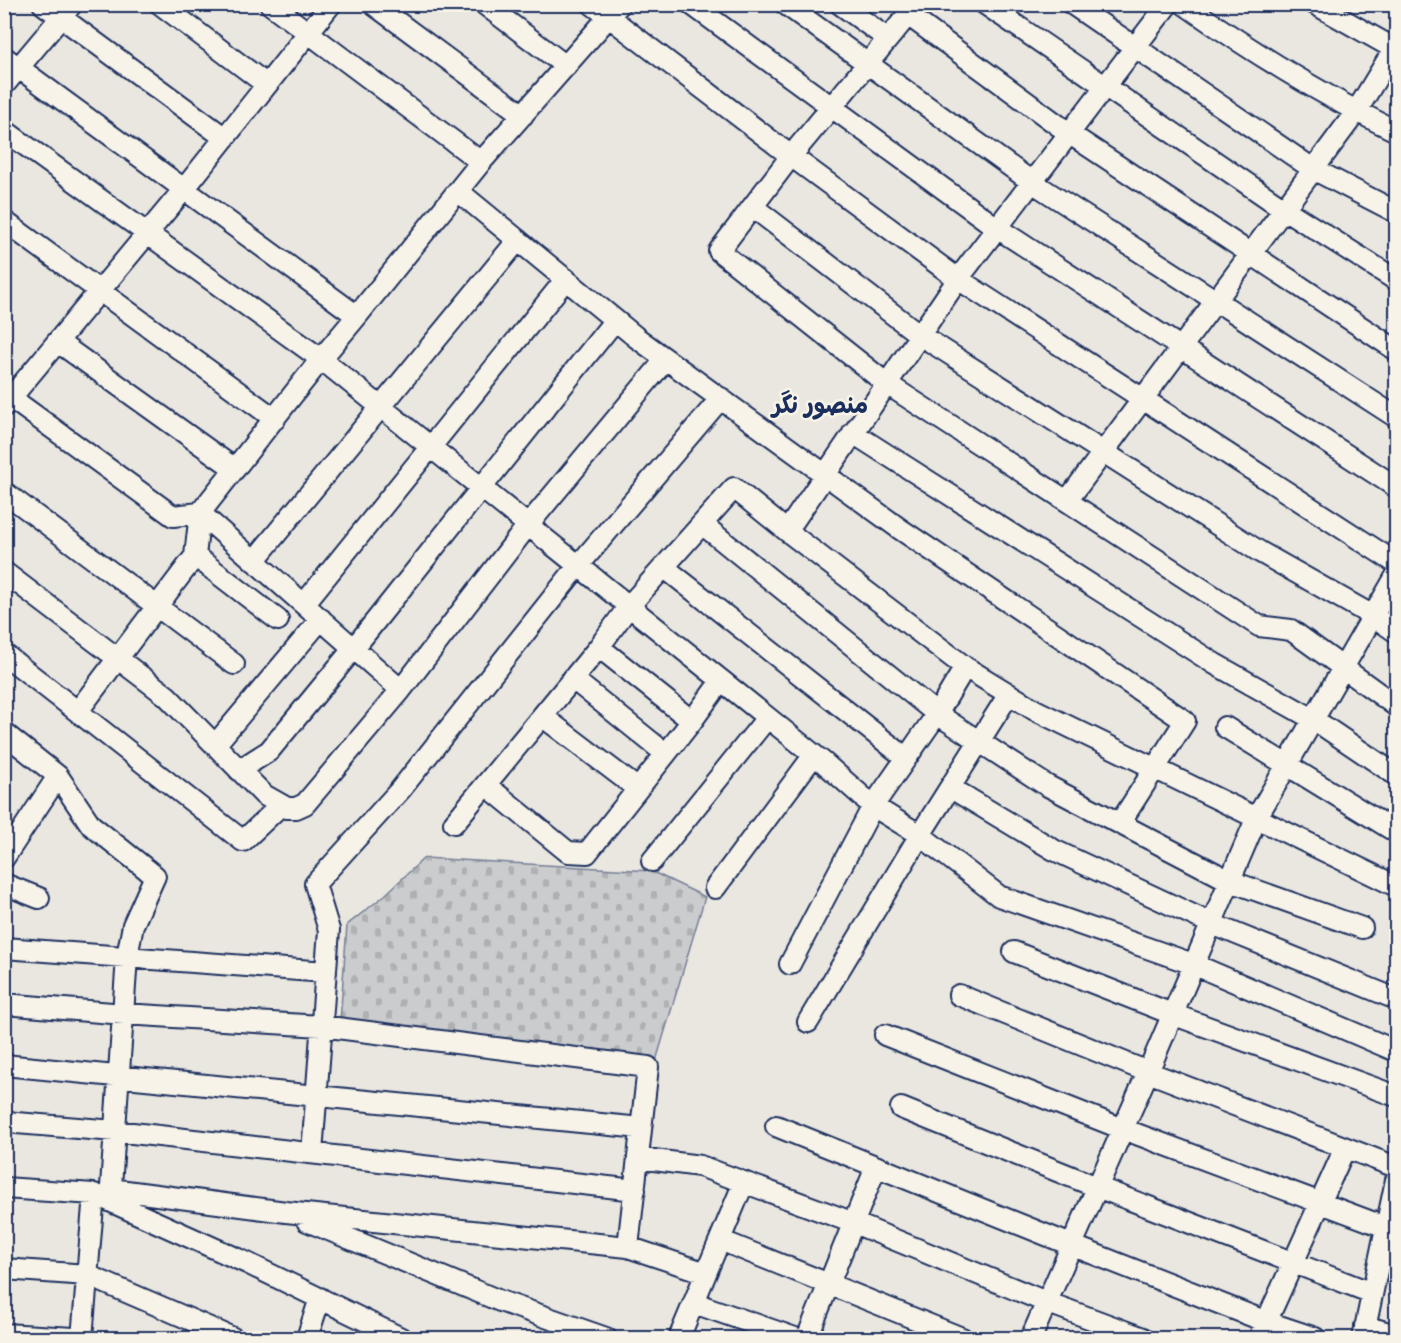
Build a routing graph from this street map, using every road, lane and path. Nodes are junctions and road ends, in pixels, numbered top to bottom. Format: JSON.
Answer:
{"nodes":[{"id":1,"x":43,"y":4,"type":"edge"},
{"id":2,"x":160,"y":4,"type":"edge"},
{"id":3,"x":270,"y":4,"type":"edge"},
{"id":4,"x":331,"y":4,"type":"edge"},
{"id":5,"x":373,"y":4,"type":"edge"},
{"id":6,"x":484,"y":4,"type":"edge"},
{"id":7,"x":592,"y":4,"type":"edge"},
{"id":8,"x":691,"y":4,"type":"edge"},
{"id":9,"x":785,"y":4,"type":"edge"},
{"id":10,"x":840,"y":4,"type":"edge"},
{"id":11,"x":985,"y":4,"type":"edge"},
{"id":12,"x":1072,"y":4,"type":"edge"},
{"id":13,"x":1168,"y":4,"type":"edge"},
{"id":14,"x":1184,"y":4,"type":"edge"},
{"id":15,"x":1315,"y":4,"type":"edge"},
{"id":16,"x":913,"y":10,"type":"edge"},
{"id":17,"x":67,"y":11,"type":"edge"},
{"id":18,"x":615,"y":11,"type":"edge"},
{"id":19,"x":308,"y":33,"type":"junction"},
{"id":20,"x":888,"y":39,"type":"junction"},
{"id":21,"x":1135,"y":48,"type":"junction"},
{"id":22,"x":1393,"y":57,"type":"edge"},
{"id":23,"x":12,"y":62,"type":"edge"},
{"id":24,"x":867,"y":64,"type":"junction"},
{"id":25,"x":566,"y":66,"type":"junction"},
{"id":26,"x":4,"y":85,"type":"edge"},
{"id":27,"x":267,"y":85,"type":"junction"},
{"id":28,"x":1105,"y":87,"type":"junction"},
{"id":29,"x":831,"y":107,"type":"junction"},
{"id":30,"x":1356,"y":112,"type":"junction"},
{"id":31,"x":523,"y":115,"type":"junction"},
{"id":32,"x":4,"y":130,"type":"edge"},
{"id":33,"x":1396,"y":132,"type":"edge"},
{"id":34,"x":1070,"y":134,"type":"junction"},
{"id":35,"x":225,"y":138,"type":"junction"},
{"id":36,"x":791,"y":156,"type":"junction"},
{"id":37,"x":481,"y":162,"type":"junction"},
{"id":38,"x":1314,"y":169,"type":"junction"},
{"id":39,"x":1032,"y":182,"type":"junction"},
{"id":40,"x":185,"y":188,"type":"junction"},
{"id":41,"x":458,"y":191,"type":"junction"},
{"id":42,"x":753,"y":207,"type":"junction"},
{"id":43,"x":1284,"y":209,"type":"junction"},
{"id":44,"x":1396,"y":212,"type":"edge"},
{"id":45,"x":4,"y":221,"type":"edge"},
{"id":46,"x":997,"y":228,"type":"junction"},
{"id":47,"x":147,"y":233,"type":"junction"},
{"id":48,"x":518,"y":240,"type":"junction"},
{"id":49,"x":1251,"y":254,"type":"junction"},
{"id":50,"x":566,"y":279,"type":"junction"},
{"id":51,"x":958,"y":279,"type":"junction"},
{"id":52,"x":1396,"y":280,"type":"edge"},
{"id":53,"x":100,"y":291,"type":"junction"},
{"id":54,"x":1216,"y":300,"type":"junction"},
{"id":55,"x":357,"y":316,"type":"junction"},
{"id":56,"x":615,"y":320,"type":"junction"},
{"id":57,"x":920,"y":335,"type":"junction"},
{"id":58,"x":58,"y":342,"type":"junction"},
{"id":59,"x":1181,"y":347,"type":"junction"},
{"id":60,"x":1396,"y":350,"type":"edge"},
{"id":61,"x":321,"y":359,"type":"junction"},
{"id":62,"x":666,"y":359,"type":"junction"},
{"id":63,"x":887,"y":384,"type":"junction"},
{"id":64,"x":721,"y":398,"type":"junction"},
{"id":65,"x":7,"y":399,"type":"edge"},
{"id":66,"x":1143,"y":399,"type":"junction"},
{"id":67,"x":380,"y":407,"type":"junction"},
{"id":68,"x":1396,"y":417,"type":"edge"},
{"id":69,"x":275,"y":419,"type":"junction"},
{"id":70,"x":853,"y":433,"type":"junction"},
{"id":71,"x":430,"y":447,"type":"junction"},
{"id":72,"x":1104,"y":452,"type":"junction"},
{"id":73,"x":235,"y":469,"type":"junction"},
{"id":74,"x":826,"y":474,"type":"junction"},
{"id":75,"x":1396,"y":486,"type":"edge"},
{"id":76,"x":481,"y":488,"type":"junction"},
{"id":77,"x":4,"y":492,"type":"edge"},
{"id":78,"x":1067,"y":501,"type":"junction"},
{"id":79,"x":200,"y":513,"type":"junction"},
{"id":80,"x":702,"y":524,"type":"junction"},
{"id":81,"x":528,"y":525,"type":"junction"},
{"id":82,"x":787,"y":531,"type":"junction"},
{"id":83,"x":195,"y":556,"type":"junction"},
{"id":84,"x":254,"y":561,"type":"junction"},
{"id":85,"x":1396,"y":563,"type":"edge"},
{"id":86,"x":578,"y":566,"type":"junction"},
{"id":87,"x":665,"y":568,"type":"junction"},
{"id":88,"x":4,"y":572,"type":"edge"},
{"id":89,"x":1396,"y":576,"type":"edge"},
{"id":90,"x":304,"y":604,"type":"junction"},
{"id":91,"x":157,"y":606,"type":"junction"},
{"id":92,"x":629,"y":606,"type":"junction"},
{"id":93,"x":1373,"y":616,"type":"junction"},
{"id":94,"x":321,"y":619,"type":"junction"},
{"id":95,"x":278,"y":620,"type":"dead end"},
{"id":96,"x":1396,"y":632,"type":"edge"},
{"id":97,"x":599,"y":646,"type":"junction"},
{"id":98,"x":354,"y":648,"type":"junction"},
{"id":99,"x":4,"y":654,"type":"edge"},
{"id":100,"x":118,"y":658,"type":"junction"},
{"id":101,"x":234,"y":664,"type":"dead end"},
{"id":102,"x":965,"y":667,"type":"junction"},
{"id":103,"x":1343,"y":667,"type":"junction"},
{"id":104,"x":573,"y":679,"type":"junction"},
{"id":105,"x":722,"y":681,"type":"junction"},
{"id":106,"x":401,"y":690,"type":"junction"},
{"id":107,"x":1009,"y":694,"type":"junction"},
{"id":108,"x":1396,"y":706,"type":"edge"},
{"id":109,"x":78,"y":711,"type":"junction"},
{"id":110,"x":937,"y":714,"type":"junction"},
{"id":111,"x":542,"y":716,"type":"junction"},
{"id":112,"x":767,"y":718,"type":"junction"},
{"id":113,"x":1313,"y":719,"type":"junction"},
{"id":114,"x":692,"y":721,"type":"junction"},
{"id":115,"x":1225,"y":727,"type":"dead end"},
{"id":116,"x":4,"y":733,"type":"edge"},
{"id":117,"x":980,"y":741,"type":"junction"},
{"id":118,"x":215,"y":745,"type":"junction"},
{"id":119,"x":666,"y":754,"type":"junction"},
{"id":120,"x":814,"y":755,"type":"junction"},
{"id":121,"x":906,"y":758,"type":"junction"},
{"id":122,"x":1287,"y":765,"type":"junction"},
{"id":123,"x":1154,"y":767,"type":"junction"},
{"id":124,"x":239,"y":770,"type":"junction"},
{"id":125,"x":1396,"y":775,"type":"edge"},
{"id":126,"x":58,"y":776,"type":"junction"},
{"id":127,"x":486,"y":785,"type":"junction"},
{"id":128,"x":951,"y":788,"type":"junction"},
{"id":129,"x":638,"y":789,"type":"junction"},
{"id":130,"x":281,"y":806,"type":"junction"},
{"id":131,"x":873,"y":806,"type":"junction"},
{"id":132,"x":1257,"y":816,"type":"junction"},
{"id":133,"x":1120,"y":823,"type":"junction"},
{"id":134,"x":454,"y":824,"type":"dead end"},
{"id":135,"x":12,"y":830,"type":"edge"},
{"id":136,"x":1396,"y":832,"type":"edge"},
{"id":137,"x":920,"y":835,"type":"junction"},
{"id":138,"x":4,"y":858,"type":"edge"},
{"id":139,"x":652,"y":861,"type":"dead end"},
{"id":140,"x":1230,"y":881,"type":"junction"},
{"id":141,"x":4,"y":884,"type":"edge"},
{"id":142,"x":1396,"y":886,"type":"edge"},
{"id":143,"x":715,"y":888,"type":"dead end"},
{"id":144,"x":39,"y":898,"type":"dead end"},
{"id":145,"x":1212,"y":924,"type":"junction"},
{"id":146,"x":1362,"y":928,"type":"dead end"},
{"id":147,"x":4,"y":948,"type":"edge"},
{"id":148,"x":1014,"y":952,"type":"dead end"},
{"id":149,"x":127,"y":957,"type":"junction"},
{"id":150,"x":790,"y":964,"type":"dead end"},
{"id":151,"x":1193,"y":964,"type":"junction"},
{"id":152,"x":326,"y":972,"type":"junction"},
{"id":153,"x":959,"y":995,"type":"dead end"},
{"id":154,"x":1396,"y":999,"type":"edge"},
{"id":155,"x":4,"y":1004,"type":"edge"},
{"id":156,"x":124,"y":1014,"type":"junction"},
{"id":157,"x":1172,"y":1014,"type":"junction"},
{"id":158,"x":808,"y":1022,"type":"dead end"},
{"id":159,"x":321,"y":1026,"type":"junction"},
{"id":160,"x":885,"y":1035,"type":"dead end"},
{"id":161,"x":1396,"y":1051,"type":"edge"},
{"id":162,"x":4,"y":1065,"type":"edge"},
{"id":163,"x":1148,"y":1072,"type":"junction"},
{"id":164,"x":120,"y":1077,"type":"junction"},
{"id":165,"x":316,"y":1096,"type":"junction"},
{"id":166,"x":1396,"y":1096,"type":"edge"},
{"id":167,"x":902,"y":1108,"type":"dead end"},
{"id":168,"x":4,"y":1122,"type":"edge"},
{"id":169,"x":776,"y":1126,"type":"dead end"},
{"id":170,"x":641,"y":1128,"type":"junction"},
{"id":171,"x":1123,"y":1129,"type":"junction"},
{"id":172,"x":116,"y":1131,"type":"junction"},
{"id":173,"x":1345,"y":1148,"type":"junction"},
{"id":174,"x":312,"y":1154,"type":"junction"},
{"id":175,"x":639,"y":1158,"type":"junction"},
{"id":176,"x":876,"y":1167,"type":"junction"},
{"id":177,"x":1396,"y":1167,"type":"edge"},
{"id":178,"x":1396,"y":1180,"type":"edge"},
{"id":179,"x":744,"y":1182,"type":"junction"},
{"id":180,"x":1097,"y":1187,"type":"junction"},
{"id":181,"x":4,"y":1188,"type":"edge"},
{"id":182,"x":635,"y":1190,"type":"junction"},
{"id":183,"x":105,"y":1195,"type":"junction"},
{"id":184,"x":1319,"y":1203,"type":"junction"},
{"id":185,"x":286,"y":1212,"type":"junction"},
{"id":186,"x":854,"y":1223,"type":"junction"},
{"id":187,"x":1391,"y":1229,"type":"edge"},
{"id":188,"x":720,"y":1240,"type":"junction"},
{"id":189,"x":1071,"y":1245,"type":"junction"},
{"id":190,"x":628,"y":1247,"type":"junction"},
{"id":191,"x":1293,"y":1262,"type":"junction"},
{"id":192,"x":1387,"y":1265,"type":"edge"},
{"id":193,"x":4,"y":1269,"type":"edge"},
{"id":194,"x":706,"y":1273,"type":"junction"},
{"id":195,"x":87,"y":1275,"type":"junction"},
{"id":196,"x":828,"y":1284,"type":"junction"},
{"id":197,"x":1372,"y":1293,"type":"junction"},
{"id":198,"x":320,"y":1298,"type":"junction"},
{"id":199,"x":694,"y":1302,"type":"junction"},
{"id":200,"x":1046,"y":1302,"type":"junction"},
{"id":201,"x":1263,"y":1330,"type":"edge"},
{"id":202,"x":1364,"y":1332,"type":"edge"},
{"id":203,"x":4,"y":1334,"type":"edge"},
{"id":204,"x":1396,"y":1335,"type":"edge"},
{"id":205,"x":74,"y":1338,"type":"edge"},
{"id":206,"x":82,"y":1338,"type":"edge"},
{"id":207,"x":232,"y":1338,"type":"edge"},
{"id":208,"x":307,"y":1338,"type":"edge"},
{"id":209,"x":401,"y":1338,"type":"edge"},
{"id":210,"x":606,"y":1338,"type":"edge"},
{"id":211,"x":679,"y":1338,"type":"edge"},
{"id":212,"x":795,"y":1338,"type":"edge"},
{"id":213,"x":807,"y":1338,"type":"edge"},
{"id":214,"x":962,"y":1338,"type":"edge"},
{"id":215,"x":1031,"y":1338,"type":"edge"},
{"id":216,"x":1143,"y":1338,"type":"edge"},
{"id":217,"x":1315,"y":1338,"type":"edge"}],
"edges":[{"from":1,"to":17,"type":"street"},
{"from":2,"to":27,"type":"street"},
{"from":3,"to":19,"type":"street"},
{"from":4,"to":19,"type":"street"},
{"from":5,"to":31,"type":"street"},
{"from":6,"to":25,"type":"street"},
{"from":7,"to":18,"type":"street"},
{"from":8,"to":29,"type":"street"},
{"from":9,"to":24,"type":"street"},
{"from":10,"to":20,"type":"street"},
{"from":11,"to":28,"type":"street"},
{"from":12,"to":21,"type":"street"},
{"from":13,"to":21,"type":"street"},
{"from":14,"to":30,"type":"street"},
{"from":15,"to":22,"type":"street"},
{"from":16,"to":20,"type":"street"},
{"from":16,"to":34,"type":"street"},
{"from":17,"to":23,"type":"street"},
{"from":17,"to":35,"type":"street"},
{"from":18,"to":25,"type":"street"},
{"from":18,"to":36,"type":"street"},
{"from":19,"to":27,"type":"street"},
{"from":19,"to":37,"type":"street"},
{"from":20,"to":24,"type":"street"},
{"from":21,"to":28,"type":"street"},
{"from":21,"to":38,"type":"street"},
{"from":22,"to":30,"type":"street"},
{"from":23,"to":26,"type":"street"},
{"from":23,"to":40,"type":"street"},
{"from":24,"to":29,"type":"street"},
{"from":24,"to":39,"type":"street"},
{"from":25,"to":31,"type":"street"},
{"from":27,"to":35,"type":"street"},
{"from":28,"to":34,"type":"street"},
{"from":28,"to":43,"type":"street"},
{"from":29,"to":36,"type":"street"},
{"from":29,"to":46,"type":"street"},
{"from":30,"to":33,"type":"street"},
{"from":30,"to":38,"type":"street"},
{"from":31,"to":37,"type":"street"},
{"from":32,"to":47,"type":"street"},
{"from":34,"to":39,"type":"street"},
{"from":34,"to":49,"type":"street"},
{"from":35,"to":40,"type":"street"},
{"from":36,"to":42,"type":"street"},
{"from":36,"to":51,"type":"street"},
{"from":37,"to":41,"type":"street"},
{"from":38,"to":43,"type":"street"},
{"from":38,"to":44,"type":"street"},
{"from":39,"to":46,"type":"street"},
{"from":39,"to":54,"type":"street"},
{"from":40,"to":47,"type":"street"},
{"from":40,"to":55,"type":"street"},
{"from":41,"to":48,"type":"street"},
{"from":41,"to":55,"type":"street"},
{"from":42,"to":57,"type":"street"},
{"from":42,"to":63,"type":"street"},
{"from":43,"to":49,"type":"street"},
{"from":43,"to":52,"type":"street"},
{"from":45,"to":53,"type":"street"},
{"from":46,"to":51,"type":"street"},
{"from":46,"to":59,"type":"street"},
{"from":47,"to":53,"type":"street"},
{"from":47,"to":61,"type":"street"},
{"from":48,"to":50,"type":"street"},
{"from":48,"to":67,"type":"street"},
{"from":49,"to":54,"type":"street"},
{"from":49,"to":60,"type":"street"},
{"from":50,"to":56,"type":"street"},
{"from":50,"to":71,"type":"street"},
{"from":51,"to":57,"type":"street"},
{"from":51,"to":66,"type":"street"},
{"from":53,"to":58,"type":"street"},
{"from":53,"to":69,"type":"street"},
{"from":54,"to":59,"type":"street"},
{"from":54,"to":68,"type":"street"},
{"from":55,"to":61,"type":"street"},
{"from":56,"to":62,"type":"street"},
{"from":56,"to":76,"type":"street"},
{"from":57,"to":63,"type":"street"},
{"from":57,"to":72,"type":"street"},
{"from":58,"to":65,"type":"street"},
{"from":58,"to":73,"type":"street"},
{"from":59,"to":66,"type":"street"},
{"from":59,"to":75,"type":"street"},
{"from":61,"to":67,"type":"street"},
{"from":61,"to":69,"type":"street"},
{"from":62,"to":64,"type":"street"},
{"from":62,"to":81,"type":"street"},
{"from":63,"to":70,"type":"street"},
{"from":63,"to":78,"type":"street"},
{"from":64,"to":74,"type":"street"},
{"from":64,"to":86,"type":"street"},
{"from":65,"to":79,"type":"street"},
{"from":66,"to":72,"type":"street"},
{"from":66,"to":85,"type":"street"},
{"from":67,"to":71,"type":"street"},
{"from":67,"to":84,"type":"street"},
{"from":69,"to":73,"type":"street"},
{"from":70,"to":74,"type":"street"},
{"from":70,"to":113,"type":"street"},
{"from":71,"to":76,"type":"street"},
{"from":71,"to":90,"type":"street"},
{"from":72,"to":78,"type":"street"},
{"from":72,"to":93,"type":"street"},
{"from":73,"to":79,"type":"street"},
{"from":74,"to":82,"type":"street"},
{"from":74,"to":123,"type":"street"},
{"from":76,"to":81,"type":"street"},
{"from":76,"to":98,"type":"street"},
{"from":77,"to":91,"type":"street"},
{"from":78,"to":103,"type":"street"},
{"from":79,"to":83,"type":"street"},
{"from":79,"to":84,"type":"street"},
{"from":80,"to":82,"type":"street"},
{"from":80,"to":87,"type":"street"},
{"from":80,"to":110,"type":"street"},
{"from":81,"to":86,"type":"street"},
{"from":81,"to":106,"type":"street"},
{"from":82,"to":102,"type":"street"},
{"from":83,"to":91,"type":"street"},
{"from":83,"to":95,"type":"street"},
{"from":84,"to":90,"type":"street"},
{"from":86,"to":92,"type":"street"},
{"from":86,"to":152,"type":"street"},
{"from":87,"to":92,"type":"street"},
{"from":87,"to":121,"type":"street"},
{"from":88,"to":100,"type":"street"},
{"from":89,"to":93,"type":"street"},
{"from":90,"to":94,"type":"street"},
{"from":91,"to":100,"type":"street"},
{"from":91,"to":101,"type":"street"},
{"from":92,"to":97,"type":"street"},
{"from":92,"to":105,"type":"street"},
{"from":93,"to":96,"type":"street"},
{"from":93,"to":103,"type":"street"},
{"from":94,"to":98,"type":"street"},
{"from":94,"to":118,"type":"street"},
{"from":97,"to":104,"type":"street"},
{"from":97,"to":114,"type":"street"},
{"from":98,"to":106,"type":"street"},
{"from":98,"to":124,"type":"street"},
{"from":99,"to":109,"type":"street"},
{"from":100,"to":109,"type":"street"},
{"from":100,"to":118,"type":"street"},
{"from":102,"to":107,"type":"street"},
{"from":102,"to":110,"type":"street"},
{"from":103,"to":108,"type":"street"},
{"from":103,"to":113,"type":"street"},
{"from":104,"to":111,"type":"street"},
{"from":104,"to":119,"type":"street"},
{"from":105,"to":112,"type":"street"},
{"from":105,"to":114,"type":"street"},
{"from":106,"to":130,"type":"street"},
{"from":107,"to":117,"type":"street"},
{"from":107,"to":123,"type":"street"},
{"from":109,"to":130,"type":"street"},
{"from":110,"to":117,"type":"street"},
{"from":110,"to":121,"type":"street"},
{"from":111,"to":127,"type":"street"},
{"from":111,"to":129,"type":"street"},
{"from":112,"to":120,"type":"street"},
{"from":112,"to":139,"type":"street"},
{"from":113,"to":122,"type":"street"},
{"from":113,"to":125,"type":"street"},
{"from":114,"to":119,"type":"street"},
{"from":115,"to":122,"type":"street"},
{"from":116,"to":126,"type":"street"},
{"from":117,"to":128,"type":"street"},
{"from":117,"to":133,"type":"street"},
{"from":118,"to":124,"type":"street"},
{"from":119,"to":129,"type":"street"},
{"from":120,"to":131,"type":"street"},
{"from":120,"to":143,"type":"street"},
{"from":121,"to":131,"type":"street"},
{"from":122,"to":132,"type":"street"},
{"from":122,"to":136,"type":"street"},
{"from":123,"to":132,"type":"street"},
{"from":123,"to":133,"type":"street"},
{"from":124,"to":130,"type":"street"},
{"from":126,"to":135,"type":"street"},
{"from":126,"to":149,"type":"street"},
{"from":127,"to":129,"type":"street"},
{"from":127,"to":134,"type":"street"},
{"from":128,"to":137,"type":"street"},
{"from":128,"to":145,"type":"street"},
{"from":131,"to":137,"type":"street"},
{"from":131,"to":150,"type":"street"},
{"from":132,"to":140,"type":"street"},
{"from":132,"to":142,"type":"street"},
{"from":133,"to":140,"type":"street"},
{"from":135,"to":138,"type":"street"},
{"from":137,"to":151,"type":"street"},
{"from":137,"to":158,"type":"street"},
{"from":140,"to":145,"type":"street"},
{"from":140,"to":146,"type":"street"},
{"from":141,"to":144,"type":"street"},
{"from":145,"to":151,"type":"street"},
{"from":145,"to":154,"type":"street"},
{"from":147,"to":149,"type":"street"},
{"from":148,"to":157,"type":"street"},
{"from":149,"to":152,"type":"street"},
{"from":149,"to":156,"type":"street"},
{"from":151,"to":157,"type":"street"},
{"from":151,"to":161,"type":"street"},
{"from":152,"to":159,"type":"street"},
{"from":153,"to":163,"type":"street"},
{"from":155,"to":156,"type":"street"},
{"from":156,"to":159,"type":"street"},
{"from":156,"to":164,"type":"street"},
{"from":157,"to":163,"type":"street"},
{"from":157,"to":166,"type":"street"},
{"from":159,"to":165,"type":"street"},
{"from":159,"to":170,"type":"street"},
{"from":160,"to":171,"type":"street"},
{"from":162,"to":164,"type":"street"},
{"from":163,"to":171,"type":"street"},
{"from":163,"to":173,"type":"street"},
{"from":164,"to":165,"type":"street"},
{"from":164,"to":172,"type":"street"},
{"from":165,"to":170,"type":"street"},
{"from":165,"to":174,"type":"street"},
{"from":167,"to":180,"type":"street"},
{"from":168,"to":172,"type":"street"},
{"from":169,"to":176,"type":"street"},
{"from":170,"to":175,"type":"street"},
{"from":171,"to":180,"type":"street"},
{"from":171,"to":184,"type":"street"},
{"from":172,"to":174,"type":"street"},
{"from":172,"to":183,"type":"street"},
{"from":173,"to":177,"type":"street"},
{"from":173,"to":184,"type":"street"},
{"from":174,"to":182,"type":"street"},
{"from":175,"to":179,"type":"street"},
{"from":175,"to":182,"type":"street"},
{"from":176,"to":186,"type":"street"},
{"from":176,"to":189,"type":"street"},
{"from":178,"to":187,"type":"street"},
{"from":179,"to":186,"type":"street"},
{"from":179,"to":188,"type":"street"},
{"from":180,"to":189,"type":"street"},
{"from":180,"to":191,"type":"street"},
{"from":181,"to":183,"type":"street"},
{"from":182,"to":190,"type":"street"},
{"from":183,"to":185,"type":"street"},
{"from":183,"to":195,"type":"street"},
{"from":183,"to":198,"type":"street"},
{"from":184,"to":187,"type":"street"},
{"from":184,"to":191,"type":"street"},
{"from":185,"to":190,"type":"street"},
{"from":185,"to":210,"type":"street"},
{"from":186,"to":196,"type":"street"},
{"from":186,"to":200,"type":"street"},
{"from":187,"to":192,"type":"street"},
{"from":188,"to":194,"type":"street"},
{"from":188,"to":196,"type":"street"},
{"from":189,"to":200,"type":"street"},
{"from":189,"to":201,"type":"street"},
{"from":190,"to":194,"type":"street"},
{"from":191,"to":197,"type":"street"},
{"from":191,"to":201,"type":"street"},
{"from":192,"to":197,"type":"street"},
{"from":193,"to":195,"type":"street"},
{"from":194,"to":199,"type":"street"},
{"from":195,"to":206,"type":"street"},
{"from":195,"to":207,"type":"street"},
{"from":196,"to":213,"type":"street"},
{"from":196,"to":214,"type":"street"},
{"from":197,"to":202,"type":"street"},
{"from":198,"to":208,"type":"street"},
{"from":198,"to":209,"type":"street"},
{"from":199,"to":211,"type":"street"},
{"from":199,"to":212,"type":"street"},
{"from":200,"to":215,"type":"street"},
{"from":200,"to":216,"type":"street"},
{"from":201,"to":217,"type":"street"},
{"from":202,"to":204,"type":"street"},
{"from":203,"to":205,"type":"street"}]}
